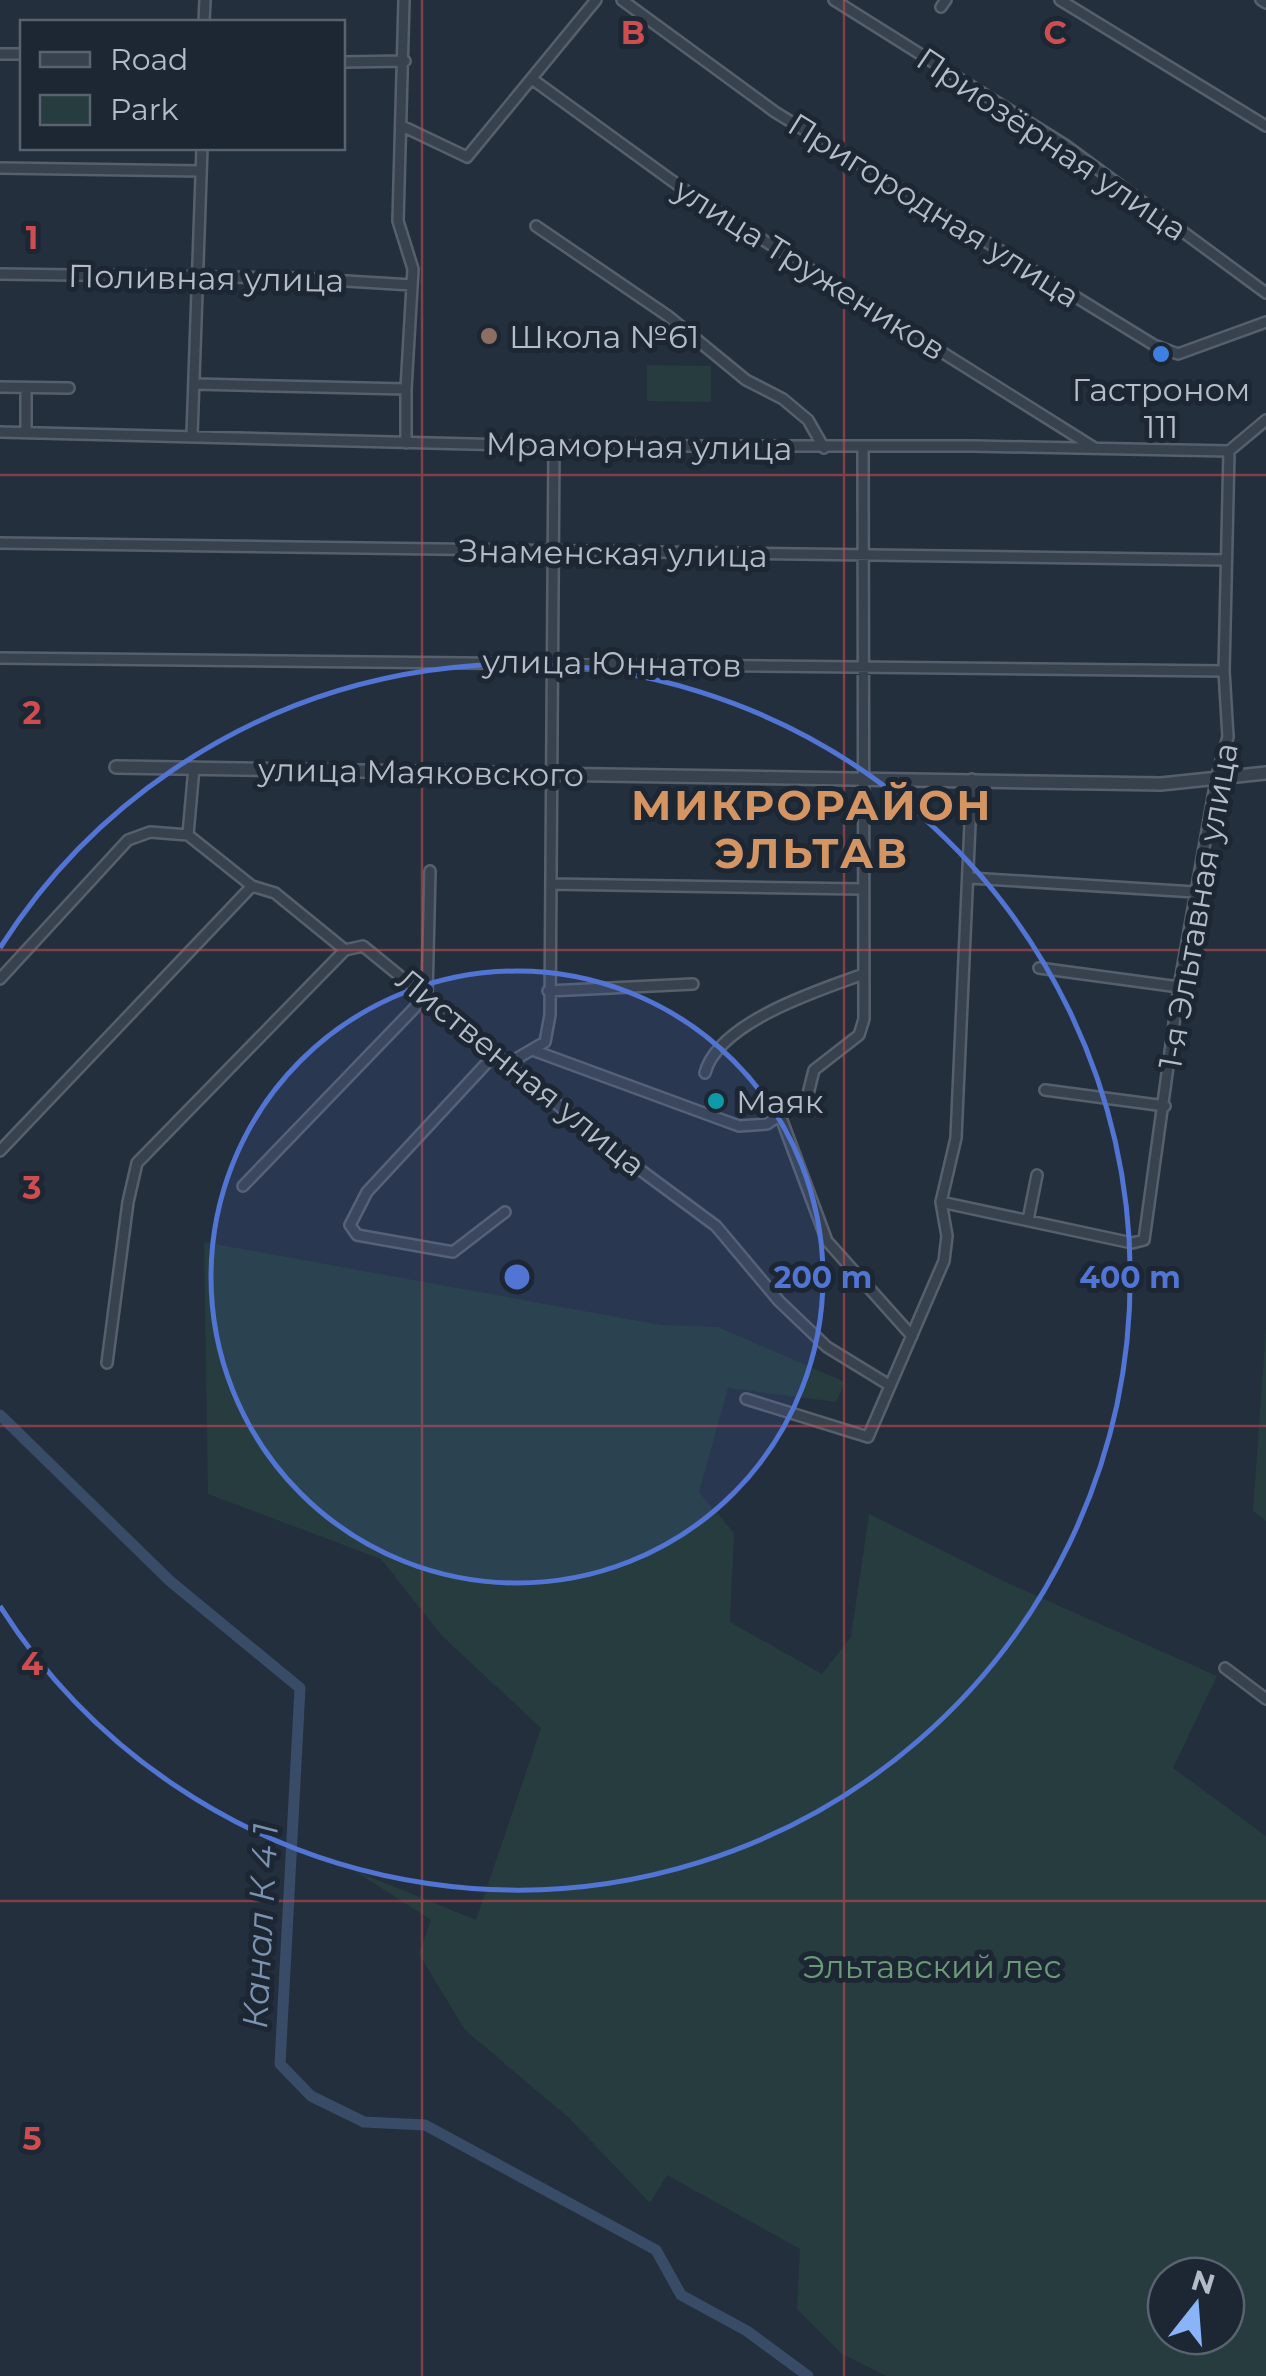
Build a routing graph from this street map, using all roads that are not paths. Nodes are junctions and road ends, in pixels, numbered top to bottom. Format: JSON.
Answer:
{"nodes":[{"id":1,"x":404,"y":0,"type":"edge"},
{"id":2,"x":596,"y":0,"type":"edge"},
{"id":3,"x":834,"y":0,"type":"edge"},
{"id":4,"x":1060,"y":0,"type":"edge"},
{"id":5,"x":626,"y":1,"type":"edge"},
{"id":6,"x":405,"y":61,"type":"junction"},
{"id":7,"x":345,"y":62,"type":"edge"},
{"id":8,"x":532,"y":79,"type":"junction"},
{"id":9,"x":402,"y":126,"type":"junction"},
{"id":10,"x":1266,"y":126,"type":"edge"},
{"id":11,"x":202,"y":150,"type":"edge"},
{"id":12,"x":0,"y":168,"type":"edge"},
{"id":13,"x":201,"y":171,"type":"junction"},
{"id":14,"x":536,"y":226,"type":"dead end"},
{"id":15,"x":0,"y":274,"type":"edge"},
{"id":16,"x":198,"y":276,"type":"junction"},
{"id":17,"x":412,"y":285,"type":"junction"},
{"id":18,"x":1266,"y":293,"type":"edge"},
{"id":19,"x":1266,"y":322,"type":"edge"},
{"id":20,"x":194,"y":384,"type":"junction"},
{"id":21,"x":0,"y":387,"type":"edge"},
{"id":22,"x":26,"y":388,"type":"junction"},
{"id":23,"x":69,"y":388,"type":"dead end"},
{"id":24,"x":406,"y":389,"type":"junction"},
{"id":25,"x":1266,"y":420,"type":"edge"},
{"id":26,"x":0,"y":432,"type":"edge"},
{"id":27,"x":26,"y":432,"type":"junction"},
{"id":28,"x":192,"y":436,"type":"junction"},
{"id":29,"x":406,"y":443,"type":"junction"},
{"id":30,"x":554,"y":446,"type":"junction"},
{"id":31,"x":824,"y":448,"type":"junction"},
{"id":32,"x":863,"y":448,"type":"junction"},
{"id":33,"x":1096,"y":449,"type":"junction"},
{"id":34,"x":1229,"y":451,"type":"junction"},
{"id":35,"x":0,"y":543,"type":"edge"},
{"id":36,"x":554,"y":552,"type":"junction"},
{"id":37,"x":860,"y":557,"type":"junction"},
{"id":38,"x":1226,"y":560,"type":"junction"},
{"id":39,"x":0,"y":658,"type":"edge"},
{"id":40,"x":553,"y":662,"type":"junction"},
{"id":41,"x":862,"y":666,"type":"junction"},
{"id":42,"x":1224,"y":671,"type":"junction"},
{"id":43,"x":116,"y":767,"type":"dead end"},
{"id":44,"x":194,"y":767,"type":"junction"},
{"id":45,"x":1266,"y":773,"type":"edge"},
{"id":46,"x":1217,"y":775,"type":"junction"},
{"id":47,"x":554,"y":776,"type":"junction"},
{"id":48,"x":864,"y":777,"type":"junction"},
{"id":49,"x":972,"y":779,"type":"junction"},
{"id":50,"x":188,"y":835,"type":"junction"},
{"id":51,"x":430,"y":871,"type":"dead end"},
{"id":52,"x":970,"y":878,"type":"junction"},
{"id":53,"x":551,"y":884,"type":"junction"},
{"id":54,"x":252,"y":886,"type":"junction"},
{"id":55,"x":862,"y":888,"type":"junction"},
{"id":56,"x":1195,"y":892,"type":"junction"},
{"id":57,"x":346,"y":950,"type":"junction"},
{"id":58,"x":1039,"y":968,"type":"dead end"},
{"id":59,"x":862,"y":975,"type":"junction"},
{"id":60,"x":0,"y":978,"type":"edge"},
{"id":61,"x":693,"y":984,"type":"dead end"},
{"id":62,"x":1179,"y":987,"type":"junction"},
{"id":63,"x":548,"y":991,"type":"junction"},
{"id":64,"x":427,"y":995,"type":"junction"},
{"id":65,"x":536,"y":1050,"type":"junction"},
{"id":66,"x":496,"y":1053,"type":"junction"},
{"id":67,"x":508,"y":1063,"type":"junction"},
{"id":68,"x":705,"y":1073,"type":"dead end"},
{"id":69,"x":1045,"y":1090,"type":"dead end"},
{"id":70,"x":1165,"y":1106,"type":"junction"},
{"id":71,"x":780,"y":1115,"type":"junction"},
{"id":72,"x":0,"y":1151,"type":"edge"},
{"id":73,"x":1037,"y":1175,"type":"dead end"},
{"id":74,"x":244,"y":1186,"type":"dead end"},
{"id":75,"x":941,"y":1202,"type":"junction"},
{"id":76,"x":505,"y":1212,"type":"dead end"},
{"id":77,"x":1028,"y":1220,"type":"junction"},
{"id":78,"x":912,"y":1336,"type":"junction"},
{"id":79,"x":107,"y":1363,"type":"dead end"},
{"id":80,"x":889,"y":1385,"type":"junction"},
{"id":81,"x":746,"y":1399,"type":"dead end"},
{"id":82,"x":1225,"y":1668,"type":"dead end"},
{"id":83,"x":1266,"y":1700,"type":"edge"}],
"edges":[{"from":1,"to":6,"type":"street"},
{"from":2,"to":8,"type":"street"},
{"from":3,"to":18,"type":"street","name":"Приозёрная улица"},
{"from":4,"to":10,"type":"street"},
{"from":5,"to":19,"type":"street","name":"Пригородная улица"},
{"from":6,"to":7,"type":"street"},
{"from":6,"to":9,"type":"street"},
{"from":8,"to":9,"type":"street"},
{"from":8,"to":33,"type":"street","name":"улица Тружеников"},
{"from":9,"to":17,"type":"street"},
{"from":11,"to":13,"type":"street"},
{"from":12,"to":13,"type":"street"},
{"from":13,"to":16,"type":"street"},
{"from":14,"to":31,"type":"street"},
{"from":15,"to":16,"type":"street","name":"Поливная улица"},
{"from":16,"to":17,"type":"street","name":"Поливная улица"},
{"from":16,"to":20,"type":"street"},
{"from":17,"to":24,"type":"street"},
{"from":20,"to":24,"type":"street"},
{"from":20,"to":28,"type":"street"},
{"from":21,"to":22,"type":"street"},
{"from":22,"to":23,"type":"street"},
{"from":22,"to":27,"type":"street"},
{"from":24,"to":29,"type":"street"},
{"from":25,"to":34,"type":"street"},
{"from":26,"to":27,"type":"street","name":"Мраморная улица"},
{"from":27,"to":28,"type":"street","name":"Мраморная улица"},
{"from":28,"to":29,"type":"street","name":"Мраморная улица"},
{"from":29,"to":30,"type":"street","name":"Мраморная улица"},
{"from":30,"to":31,"type":"street","name":"Мраморная улица"},
{"from":30,"to":36,"type":"street"},
{"from":31,"to":32,"type":"street","name":"Мраморная улица"},
{"from":32,"to":33,"type":"street","name":"Мраморная улица"},
{"from":32,"to":37,"type":"street"},
{"from":33,"to":34,"type":"street","name":"Мраморная улица"},
{"from":34,"to":38,"type":"street","name":"1-я Эльтавная улица"},
{"from":35,"to":36,"type":"street","name":"Знаменская улица"},
{"from":36,"to":37,"type":"street","name":"Знаменская улица"},
{"from":36,"to":40,"type":"street"},
{"from":37,"to":38,"type":"street","name":"Знаменская улица"},
{"from":37,"to":41,"type":"street"},
{"from":38,"to":42,"type":"street","name":"1-я Эльтавная улица"},
{"from":39,"to":40,"type":"street","name":"улица Юннатов"},
{"from":40,"to":41,"type":"street","name":"улица Юннатов"},
{"from":40,"to":47,"type":"street"},
{"from":41,"to":42,"type":"street","name":"улица Юннатов"},
{"from":41,"to":48,"type":"street"},
{"from":42,"to":46,"type":"street","name":"1-я Эльтавная улица"},
{"from":43,"to":44,"type":"street","name":"улица Маяковского"},
{"from":44,"to":47,"type":"street","name":"улица Маяковского"},
{"from":44,"to":50,"type":"street"},
{"from":45,"to":46,"type":"street","name":"улица Маяковского"},
{"from":46,"to":49,"type":"street","name":"улица Маяковского"},
{"from":46,"to":56,"type":"street","name":"1-я Эльтавная улица"},
{"from":47,"to":48,"type":"street","name":"улица Маяковского"},
{"from":47,"to":53,"type":"street"},
{"from":48,"to":49,"type":"street","name":"улица Маяковского"},
{"from":48,"to":55,"type":"street"},
{"from":49,"to":52,"type":"street"},
{"from":50,"to":54,"type":"street","name":"Лиственная улица"},
{"from":50,"to":60,"type":"street"},
{"from":51,"to":64,"type":"street"},
{"from":52,"to":56,"type":"street"},
{"from":52,"to":75,"type":"street"},
{"from":53,"to":55,"type":"street"},
{"from":53,"to":63,"type":"street"},
{"from":54,"to":57,"type":"street","name":"Лиственная улица"},
{"from":54,"to":72,"type":"street"},
{"from":55,"to":59,"type":"street"},
{"from":56,"to":62,"type":"street","name":"1-я Эльтавная улица"},
{"from":57,"to":64,"type":"street","name":"Лиственная улица"},
{"from":57,"to":79,"type":"street"},
{"from":58,"to":62,"type":"street"},
{"from":59,"to":68,"type":"street"},
{"from":59,"to":71,"type":"street"},
{"from":61,"to":63,"type":"street"},
{"from":62,"to":70,"type":"street","name":"1-я Эльтавная улица"},
{"from":63,"to":65,"type":"street"},
{"from":64,"to":66,"type":"street","name":"Лиственная улица"},
{"from":64,"to":74,"type":"street"},
{"from":65,"to":67,"type":"street"},
{"from":65,"to":71,"type":"street"},
{"from":66,"to":67,"type":"street","name":"Лиственная улица"},
{"from":66,"to":76,"type":"street"},
{"from":67,"to":80,"type":"street","name":"Лиственная улица"},
{"from":69,"to":70,"type":"street"},
{"from":70,"to":77,"type":"street","name":"1-я Эльтавная улица"},
{"from":71,"to":78,"type":"street"},
{"from":73,"to":77,"type":"street"},
{"from":75,"to":77,"type":"street"},
{"from":75,"to":78,"type":"street"},
{"from":78,"to":80,"type":"street"},
{"from":80,"to":81,"type":"street"},
{"from":82,"to":83,"type":"street"}]}
